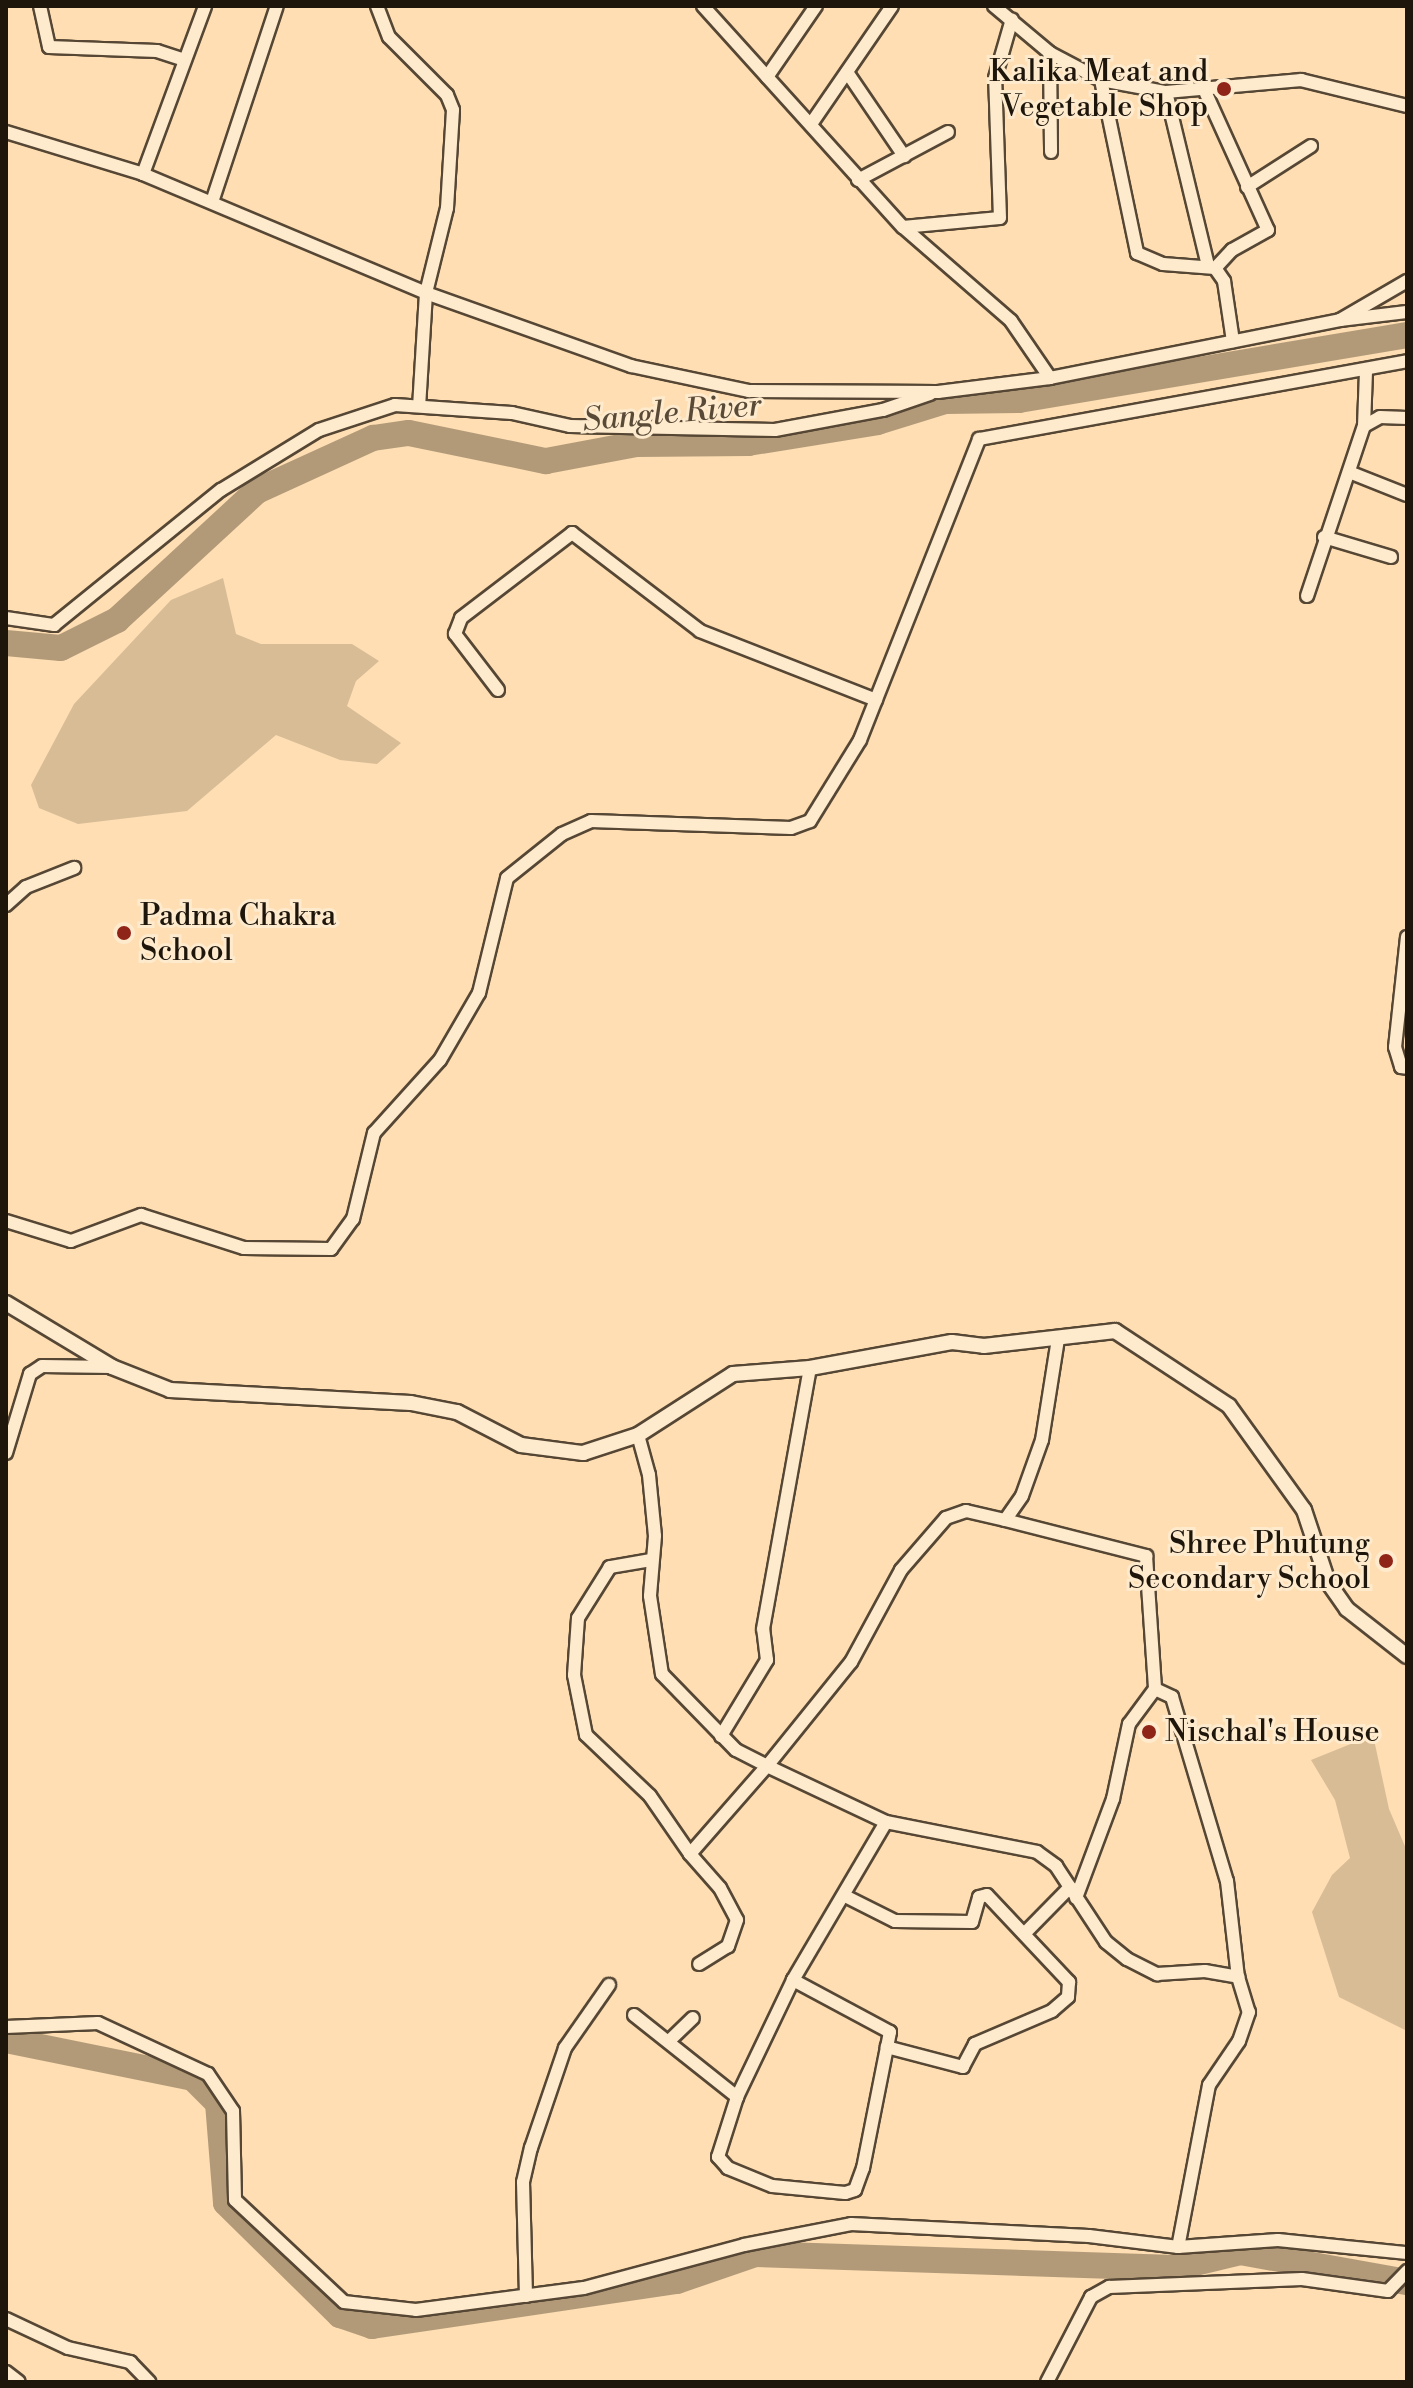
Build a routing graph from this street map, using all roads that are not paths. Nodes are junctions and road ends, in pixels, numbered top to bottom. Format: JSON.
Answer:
{"nodes":[{"id":1,"x":40,"y":6,"type":"edge"},
{"id":2,"x":205,"y":6,"type":"edge"},
{"id":3,"x":277,"y":6,"type":"edge"},
{"id":4,"x":377,"y":6,"type":"edge"},
{"id":5,"x":703,"y":6,"type":"edge"},
{"id":6,"x":816,"y":6,"type":"edge"},
{"id":7,"x":892,"y":6,"type":"edge"},
{"id":8,"x":994,"y":6,"type":"edge"},
{"id":9,"x":1012,"y":19,"type":"junction"},
{"id":10,"x":1050,"y":53,"type":"junction"},
{"id":11,"x":185,"y":60,"type":"junction"},
{"id":12,"x":847,"y":72,"type":"junction"},
{"id":13,"x":767,"y":77,"type":"junction"},
{"id":14,"x":1101,"y":80,"type":"junction"},
{"id":15,"x":1203,"y":87,"type":"junction"},
{"id":16,"x":1166,"y":92,"type":"junction"},
{"id":17,"x":1407,"y":106,"type":"edge"},
{"id":18,"x":811,"y":124,"type":"junction"},
{"id":19,"x":6,"y":132,"type":"edge"},
{"id":20,"x":948,"y":132,"type":"dead end"},
{"id":21,"x":1311,"y":146,"type":"dead end"},
{"id":22,"x":1051,"y":152,"type":"dead end"},
{"id":23,"x":904,"y":156,"type":"junction"},
{"id":24,"x":143,"y":174,"type":"junction"},
{"id":25,"x":858,"y":180,"type":"junction"},
{"id":26,"x":1247,"y":187,"type":"junction"},
{"id":27,"x":212,"y":202,"type":"junction"},
{"id":28,"x":903,"y":227,"type":"junction"},
{"id":29,"x":1212,"y":266,"type":"junction"},
{"id":30,"x":1407,"y":281,"type":"edge"},
{"id":31,"x":426,"y":293,"type":"junction"},
{"id":32,"x":1407,"y":312,"type":"edge"},
{"id":33,"x":1340,"y":320,"type":"junction"},
{"id":34,"x":1233,"y":341,"type":"junction"},
{"id":35,"x":1407,"y":361,"type":"edge"},
{"id":36,"x":1366,"y":371,"type":"junction"},
{"id":37,"x":1050,"y":378,"type":"junction"},
{"id":38,"x":938,"y":392,"type":"junction"},
{"id":39,"x":419,"y":406,"type":"junction"},
{"id":40,"x":1407,"y":418,"type":"edge"},
{"id":41,"x":1364,"y":426,"type":"junction"},
{"id":42,"x":1349,"y":472,"type":"junction"},
{"id":43,"x":1407,"y":495,"type":"edge"},
{"id":44,"x":1324,"y":537,"type":"junction"},
{"id":45,"x":1391,"y":557,"type":"dead end"},
{"id":46,"x":1307,"y":596,"type":"dead end"},
{"id":47,"x":6,"y":618,"type":"edge"},
{"id":48,"x":498,"y":690,"type":"dead end"},
{"id":49,"x":876,"y":700,"type":"junction"},
{"id":50,"x":74,"y":868,"type":"dead end"},
{"id":51,"x":6,"y":905,"type":"edge"},
{"id":52,"x":1407,"y":937,"type":"edge"},
{"id":53,"x":1407,"y":1068,"type":"edge"},
{"id":54,"x":6,"y":1221,"type":"edge"},
{"id":55,"x":6,"y":1303,"type":"edge"},
{"id":56,"x":1058,"y":1339,"type":"junction"},
{"id":57,"x":112,"y":1367,"type":"junction"},
{"id":58,"x":810,"y":1368,"type":"junction"},
{"id":59,"x":638,"y":1435,"type":"junction"},
{"id":60,"x":6,"y":1453,"type":"edge"},
{"id":61,"x":1005,"y":1520,"type":"junction"},
{"id":62,"x":651,"y":1560,"type":"junction"},
{"id":63,"x":1407,"y":1656,"type":"edge"},
{"id":64,"x":1155,"y":1689,"type":"junction"},
{"id":65,"x":721,"y":1736,"type":"junction"},
{"id":66,"x":767,"y":1766,"type":"junction"},
{"id":67,"x":886,"y":1822,"type":"junction"},
{"id":68,"x":690,"y":1854,"type":"junction"},
{"id":69,"x":1073,"y":1893,"type":"junction"},
{"id":70,"x":845,"y":1896,"type":"junction"},
{"id":71,"x":1026,"y":1932,"type":"junction"},
{"id":72,"x":699,"y":1964,"type":"dead end"},
{"id":73,"x":1238,"y":1977,"type":"junction"},
{"id":74,"x":793,"y":1980,"type":"junction"},
{"id":75,"x":609,"y":1985,"type":"dead end"},
{"id":76,"x":634,"y":2015,"type":"dead end"},
{"id":77,"x":693,"y":2018,"type":"dead end"},
{"id":78,"x":6,"y":2027,"type":"edge"},
{"id":79,"x":669,"y":2041,"type":"junction"},
{"id":80,"x":887,"y":2047,"type":"junction"},
{"id":81,"x":737,"y":2097,"type":"junction"},
{"id":82,"x":1178,"y":2247,"type":"junction"},
{"id":83,"x":1407,"y":2253,"type":"edge"},
{"id":84,"x":1407,"y":2271,"type":"edge"},
{"id":85,"x":526,"y":2296,"type":"junction"},
{"id":86,"x":6,"y":2319,"type":"edge"},
{"id":87,"x":6,"y":2372,"type":"edge"},
{"id":88,"x":19,"y":2382,"type":"edge"},
{"id":89,"x":149,"y":2382,"type":"edge"},
{"id":90,"x":1047,"y":2382,"type":"edge"}],
"edges":[{"from":1,"to":11,"type":"street"},
{"from":2,"to":11,"type":"street"},
{"from":3,"to":27,"type":"street"},
{"from":4,"to":31,"type":"street"},
{"from":5,"to":13,"type":"street"},
{"from":6,"to":13,"type":"street"},
{"from":7,"to":12,"type":"street"},
{"from":8,"to":9,"type":"street"},
{"from":9,"to":10,"type":"street"},
{"from":9,"to":28,"type":"street"},
{"from":10,"to":14,"type":"street"},
{"from":10,"to":22,"type":"street"},
{"from":11,"to":24,"type":"street"},
{"from":12,"to":18,"type":"street"},
{"from":12,"to":23,"type":"street"},
{"from":13,"to":18,"type":"street"},
{"from":14,"to":16,"type":"street"},
{"from":14,"to":29,"type":"street"},
{"from":15,"to":16,"type":"street"},
{"from":15,"to":17,"type":"street"},
{"from":15,"to":26,"type":"street"},
{"from":16,"to":29,"type":"street"},
{"from":18,"to":25,"type":"street"},
{"from":19,"to":24,"type":"street"},
{"from":20,"to":23,"type":"street"},
{"from":21,"to":26,"type":"street"},
{"from":23,"to":25,"type":"street"},
{"from":24,"to":27,"type":"street"},
{"from":25,"to":28,"type":"street"},
{"from":26,"to":29,"type":"street"},
{"from":27,"to":31,"type":"street"},
{"from":28,"to":37,"type":"street"},
{"from":29,"to":34,"type":"street"},
{"from":30,"to":33,"type":"street"},
{"from":31,"to":38,"type":"street"},
{"from":31,"to":39,"type":"street"},
{"from":32,"to":33,"type":"street"},
{"from":33,"to":34,"type":"street"},
{"from":34,"to":37,"type":"street"},
{"from":35,"to":36,"type":"street"},
{"from":36,"to":41,"type":"street"},
{"from":36,"to":49,"type":"street"},
{"from":37,"to":38,"type":"street"},
{"from":38,"to":39,"type":"street"},
{"from":39,"to":47,"type":"street"},
{"from":40,"to":41,"type":"street"},
{"from":41,"to":42,"type":"street"},
{"from":42,"to":43,"type":"street"},
{"from":42,"to":44,"type":"street"},
{"from":44,"to":45,"type":"street"},
{"from":44,"to":46,"type":"street"},
{"from":48,"to":49,"type":"street"},
{"from":49,"to":54,"type":"street"},
{"from":50,"to":51,"type":"street"},
{"from":52,"to":53,"type":"street"},
{"from":55,"to":57,"type":"street"},
{"from":56,"to":58,"type":"street"},
{"from":56,"to":61,"type":"street"},
{"from":56,"to":63,"type":"street"},
{"from":57,"to":59,"type":"street"},
{"from":57,"to":60,"type":"street"},
{"from":58,"to":59,"type":"street"},
{"from":58,"to":65,"type":"street"},
{"from":59,"to":62,"type":"street"},
{"from":61,"to":64,"type":"street"},
{"from":61,"to":66,"type":"street"},
{"from":62,"to":65,"type":"street"},
{"from":62,"to":68,"type":"street"},
{"from":64,"to":69,"type":"street"},
{"from":64,"to":73,"type":"street"},
{"from":65,"to":66,"type":"street"},
{"from":66,"to":67,"type":"street"},
{"from":66,"to":68,"type":"street"},
{"from":67,"to":69,"type":"street"},
{"from":67,"to":70,"type":"street"},
{"from":68,"to":72,"type":"street"},
{"from":69,"to":71,"type":"street"},
{"from":69,"to":73,"type":"street"},
{"from":70,"to":71,"type":"street"},
{"from":70,"to":74,"type":"street"},
{"from":71,"to":80,"type":"street"},
{"from":73,"to":82,"type":"street"},
{"from":74,"to":80,"type":"street"},
{"from":74,"to":81,"type":"street"},
{"from":75,"to":85,"type":"street"},
{"from":76,"to":79,"type":"street"},
{"from":77,"to":79,"type":"street"},
{"from":78,"to":85,"type":"street"},
{"from":79,"to":81,"type":"street"},
{"from":80,"to":81,"type":"street"},
{"from":82,"to":83,"type":"street"},
{"from":82,"to":85,"type":"street"},
{"from":84,"to":90,"type":"street"},
{"from":86,"to":89,"type":"street"},
{"from":87,"to":88,"type":"street"}]}
